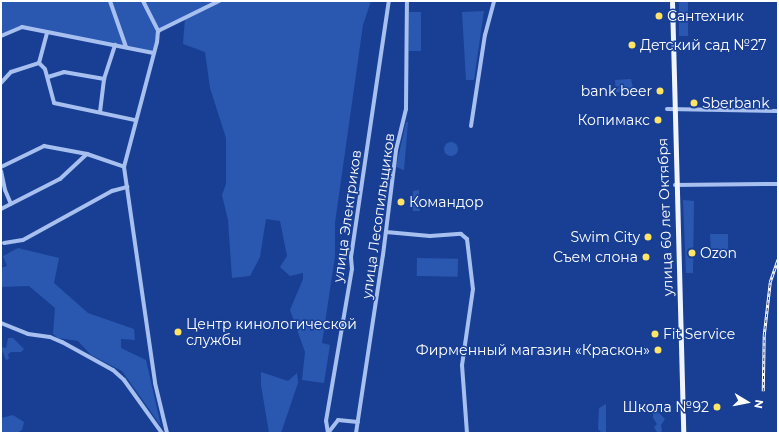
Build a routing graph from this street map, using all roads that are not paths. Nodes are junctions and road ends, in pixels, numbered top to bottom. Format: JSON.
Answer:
{"nodes":[{"id":1,"x":110,"y":1,"type":"edge"},
{"id":2,"x":143,"y":1,"type":"edge"},
{"id":3,"x":219,"y":1,"type":"edge"},
{"id":4,"x":389,"y":1,"type":"edge"},
{"id":5,"x":407,"y":1,"type":"edge"},
{"id":6,"x":494,"y":1,"type":"edge"},
{"id":7,"x":672,"y":1,"type":"edge"},
{"id":8,"x":158,"y":31,"type":"junction"},
{"id":9,"x":47,"y":33,"type":"junction"},
{"id":10,"x":1,"y":36,"type":"edge"},
{"id":11,"x":115,"y":45,"type":"junction"},
{"id":12,"x":126,"y":47,"type":"junction"},
{"id":13,"x":153,"y":53,"type":"junction"},
{"id":14,"x":39,"y":63,"type":"junction"},
{"id":15,"x":48,"y":77,"type":"junction"},
{"id":16,"x":104,"y":79,"type":"junction"},
{"id":17,"x":1,"y":82,"type":"edge"},
{"id":18,"x":666,"y":109,"type":"dead end"},
{"id":19,"x":673,"y":110,"type":"junction"},
{"id":20,"x":778,"y":111,"type":"edge"},
{"id":21,"x":100,"y":112,"type":"junction"},
{"id":22,"x":135,"y":120,"type":"junction"},
{"id":23,"x":470,"y":126,"type":"dead end"},
{"id":24,"x":87,"y":154,"type":"junction"},
{"id":25,"x":1,"y":167,"type":"edge"},
{"id":26,"x":124,"y":167,"type":"junction"},
{"id":27,"x":1,"y":171,"type":"edge"},
{"id":28,"x":778,"y":184,"type":"edge"},
{"id":29,"x":675,"y":185,"type":"junction"},
{"id":30,"x":127,"y":187,"type":"junction"},
{"id":31,"x":11,"y":204,"type":"junction"},
{"id":32,"x":1,"y":209,"type":"edge"},
{"id":33,"x":386,"y":232,"type":"junction"},
{"id":34,"x":4,"y":243,"type":"dead end"},
{"id":35,"x":1,"y":323,"type":"edge"},
{"id":36,"x":358,"y":422,"type":"junction"},
{"id":37,"x":162,"y":433,"type":"edge"},
{"id":38,"x":167,"y":433,"type":"edge"},
{"id":39,"x":328,"y":433,"type":"edge"},
{"id":40,"x":356,"y":433,"type":"edge"},
{"id":41,"x":467,"y":433,"type":"edge"},
{"id":42,"x":683,"y":433,"type":"edge"}],
"edges":[{"from":1,"to":12,"type":"street"},
{"from":2,"to":8,"type":"street"},
{"from":3,"to":8,"type":"street"},
{"from":4,"to":39,"type":"street","name":"улица Электриков"},
{"from":5,"to":33,"type":"street","name":"улица Лесопильщиков"},
{"from":6,"to":23,"type":"street"},
{"from":7,"to":19,"type":"main road","name":"улица 60 лет Октября"},
{"from":8,"to":13,"type":"street"},
{"from":9,"to":10,"type":"street"},
{"from":9,"to":11,"type":"street"},
{"from":9,"to":14,"type":"street"},
{"from":11,"to":12,"type":"street"},
{"from":11,"to":16,"type":"street"},
{"from":12,"to":13,"type":"street"},
{"from":13,"to":22,"type":"street"},
{"from":14,"to":15,"type":"street"},
{"from":14,"to":17,"type":"street"},
{"from":15,"to":16,"type":"street"},
{"from":15,"to":21,"type":"street"},
{"from":16,"to":21,"type":"street"},
{"from":18,"to":19,"type":"street"},
{"from":19,"to":20,"type":"street"},
{"from":19,"to":29,"type":"main road","name":"улица 60 лет Октября"},
{"from":21,"to":22,"type":"street"},
{"from":22,"to":26,"type":"street"},
{"from":24,"to":25,"type":"street"},
{"from":24,"to":26,"type":"street"},
{"from":24,"to":31,"type":"street"},
{"from":26,"to":30,"type":"street"},
{"from":27,"to":31,"type":"street"},
{"from":28,"to":29,"type":"street"},
{"from":29,"to":42,"type":"main road","name":"улица 60 лет Октября"},
{"from":30,"to":34,"type":"street"},
{"from":30,"to":38,"type":"street"},
{"from":31,"to":32,"type":"street"},
{"from":33,"to":36,"type":"street","name":"улица Лесопильщиков"},
{"from":33,"to":41,"type":"street"},
{"from":35,"to":37,"type":"street"},
{"from":36,"to":39,"type":"street"},
{"from":36,"to":40,"type":"street","name":"улица Лесопильщиков"}]}
